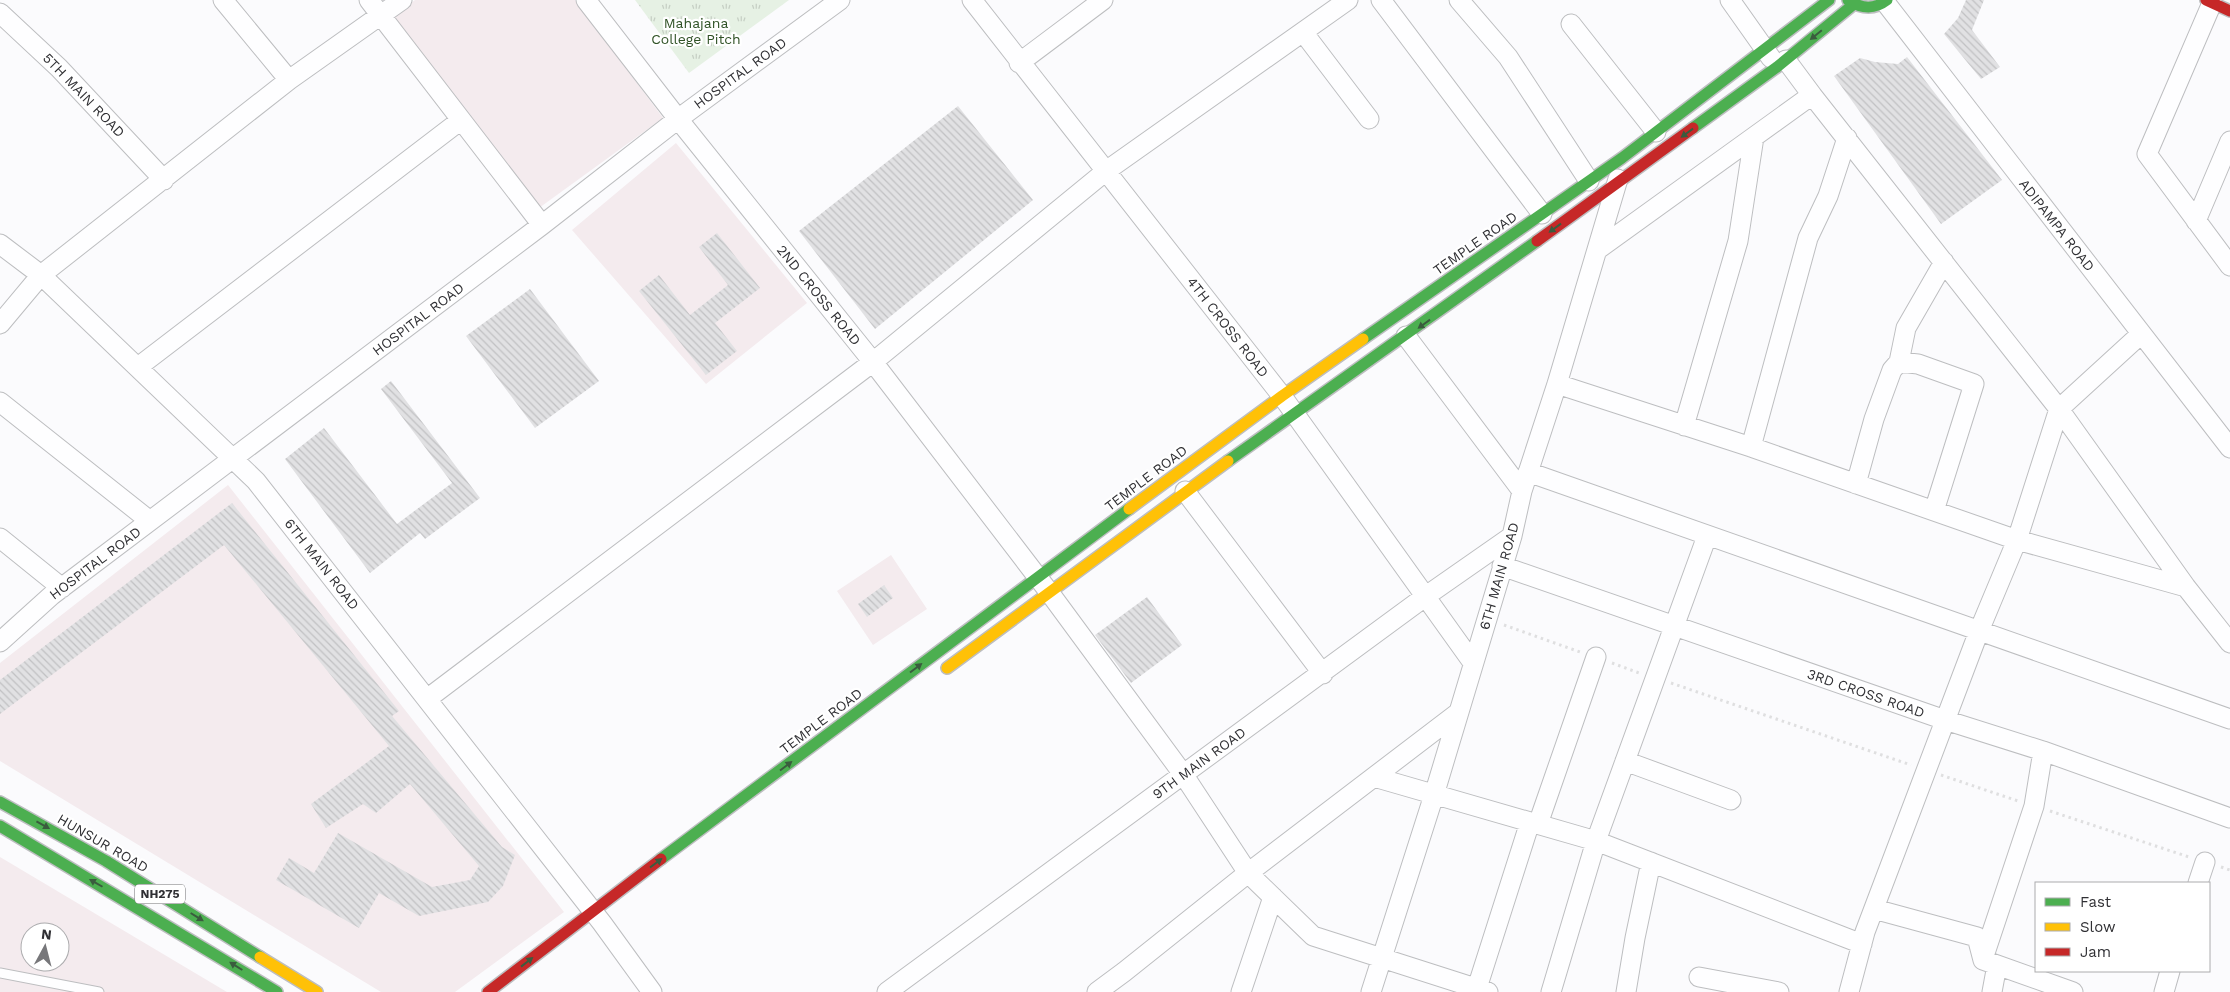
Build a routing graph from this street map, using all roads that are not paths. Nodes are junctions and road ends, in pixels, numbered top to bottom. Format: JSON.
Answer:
{"nodes":[{"id":1,"x":223,"y":0,"type":"edge"},
{"id":2,"x":369,"y":0,"type":"edge"},
{"id":3,"x":402,"y":0,"type":"edge"},
{"id":4,"x":586,"y":0,"type":"edge"},
{"id":5,"x":840,"y":0,"type":"edge"},
{"id":6,"x":972,"y":0,"type":"edge"},
{"id":7,"x":1103,"y":0,"type":"edge"},
{"id":8,"x":1348,"y":0,"type":"edge"},
{"id":9,"x":1381,"y":0,"type":"edge"},
{"id":10,"x":1458,"y":0,"type":"edge"},
{"id":11,"x":1730,"y":0,"type":"edge"},
{"id":12,"x":1829,"y":0,"type":"edge"},
{"id":13,"x":1886,"y":1,"type":"edge"},
{"id":14,"x":2209,"y":1,"type":"edge"},
{"id":15,"x":1851,"y":2,"type":"edge"},
{"id":16,"x":2230,"y":11,"type":"edge"},
{"id":17,"x":0,"y":13,"type":"edge"},
{"id":18,"x":380,"y":15,"type":"junction"},
{"id":19,"x":1571,"y":24,"type":"dead end"},
{"id":20,"x":1303,"y":32,"type":"junction"},
{"id":21,"x":1765,"y":49,"type":"junction"},
{"id":22,"x":1019,"y":63,"type":"junction"},
{"id":23,"x":1781,"y":64,"type":"junction"},
{"id":24,"x":289,"y":80,"type":"junction"},
{"id":25,"x":1812,"y":95,"type":"junction"},
{"id":26,"x":678,"y":119,"type":"junction"},
{"id":27,"x":1369,"y":119,"type":"dead end"},
{"id":28,"x":461,"y":120,"type":"junction"},
{"id":29,"x":1656,"y":132,"type":"junction"},
{"id":30,"x":1754,"y":137,"type":"junction"},
{"id":31,"x":1847,"y":138,"type":"junction"},
{"id":32,"x":2230,"y":141,"type":"edge"},
{"id":33,"x":1622,"y":158,"type":"junction"},
{"id":34,"x":1106,"y":172,"type":"junction"},
{"id":35,"x":164,"y":180,"type":"junction"},
{"id":36,"x":1589,"y":181,"type":"junction"},
{"id":37,"x":1617,"y":184,"type":"junction"},
{"id":38,"x":1542,"y":214,"type":"junction"},
{"id":39,"x":2196,"y":221,"type":"junction"},
{"id":40,"x":542,"y":225,"type":"junction"},
{"id":41,"x":0,"y":244,"type":"edge"},
{"id":42,"x":1597,"y":250,"type":"junction"},
{"id":43,"x":1944,"y":262,"type":"junction"},
{"id":44,"x":2230,"y":266,"type":"edge"},
{"id":45,"x":42,"y":275,"type":"junction"},
{"id":46,"x":0,"y":324,"type":"edge"},
{"id":47,"x":2141,"y":334,"type":"junction"},
{"id":48,"x":1406,"y":336,"type":"junction"},
{"id":49,"x":873,"y":362,"type":"junction"},
{"id":50,"x":1899,"y":362,"type":"junction"},
{"id":51,"x":138,"y":367,"type":"junction"},
{"id":52,"x":1557,"y":384,"type":"junction"},
{"id":53,"x":1282,"y":396,"type":"junction"},
{"id":54,"x":0,"y":402,"type":"edge"},
{"id":55,"x":2059,"y":408,"type":"junction"},
{"id":56,"x":1296,"y":415,"type":"junction"},
{"id":57,"x":1684,"y":426,"type":"junction"},
{"id":58,"x":1751,"y":447,"type":"junction"},
{"id":59,"x":2230,"y":448,"type":"edge"},
{"id":60,"x":233,"y":458,"type":"junction"},
{"id":61,"x":1528,"y":472,"type":"junction"},
{"id":62,"x":1856,"y":484,"type":"junction"},
{"id":63,"x":1522,"y":490,"type":"junction"},
{"id":64,"x":1184,"y":491,"type":"junction"},
{"id":65,"x":1934,"y":511,"type":"junction"},
{"id":66,"x":150,"y":521,"type":"junction"},
{"id":67,"x":1512,"y":536,"type":"junction"},
{"id":68,"x":1707,"y":536,"type":"junction"},
{"id":69,"x":0,"y":538,"type":"edge"},
{"id":70,"x":2017,"y":540,"type":"junction"},
{"id":71,"x":1502,"y":566,"type":"junction"},
{"id":72,"x":1037,"y":578,"type":"junction"},
{"id":73,"x":2186,"y":587,"type":"junction"},
{"id":74,"x":62,"y":588,"type":"junction"},
{"id":75,"x":1048,"y":592,"type":"junction"},
{"id":76,"x":1426,"y":596,"type":"junction"},
{"id":77,"x":1674,"y":626,"type":"junction"},
{"id":78,"x":1979,"y":632,"type":"junction"},
{"id":79,"x":0,"y":642,"type":"edge"},
{"id":80,"x":2230,"y":643,"type":"edge"},
{"id":81,"x":1596,"y":658,"type":"road end"},
{"id":82,"x":1474,"y":663,"type":"junction"},
{"id":83,"x":1322,"y":674,"type":"junction"},
{"id":84,"x":937,"y":675,"type":"dead end"},
{"id":85,"x":427,"y":699,"type":"junction"},
{"id":86,"x":1459,"y":712,"type":"junction"},
{"id":87,"x":2230,"y":719,"type":"edge"},
{"id":88,"x":1945,"y":720,"type":"junction"},
{"id":89,"x":2044,"y":751,"type":"junction"},
{"id":90,"x":1625,"y":761,"type":"junction"},
{"id":91,"x":1183,"y":774,"type":"junction"},
{"id":92,"x":1374,"y":777,"type":"junction"},
{"id":93,"x":1434,"y":795,"type":"junction"},
{"id":94,"x":1732,"y":800,"type":"dead end"},
{"id":95,"x":0,"y":802,"type":"edge"},
{"id":96,"x":2230,"y":818,"type":"edge"},
{"id":97,"x":1534,"y":823,"type":"junction"},
{"id":98,"x":0,"y":826,"type":"edge"},
{"id":99,"x":1596,"y":841,"type":"junction"},
{"id":100,"x":1652,"y":862,"type":"junction"},
{"id":101,"x":2204,"y":862,"type":"dead end"},
{"id":102,"x":1248,"y":873,"type":"junction"},
{"id":103,"x":2198,"y":882,"type":"edge"},
{"id":104,"x":1273,"y":897,"type":"junction"},
{"id":105,"x":1874,"y":909,"type":"junction"},
{"id":106,"x":599,"y":921,"type":"junction"},
{"id":107,"x":1862,"y":944,"type":"junction"},
{"id":108,"x":1382,"y":958,"type":"junction"},
{"id":109,"x":1990,"y":962,"type":"junction"},
{"id":110,"x":1124,"y":972,"type":"junction"},
{"id":111,"x":2170,"y":972,"type":"edge"},
{"id":112,"x":0,"y":973,"type":"edge"},
{"id":113,"x":1699,"y":977,"type":"dead end"},
{"id":114,"x":73,"y":989,"type":"edge"},
{"id":115,"x":1474,"y":989,"type":"edge"},
{"id":116,"x":100,"y":992,"type":"edge"},
{"id":117,"x":277,"y":992,"type":"edge"},
{"id":118,"x":317,"y":992,"type":"edge"},
{"id":119,"x":488,"y":992,"type":"edge"},
{"id":120,"x":652,"y":992,"type":"edge"},
{"id":121,"x":887,"y":992,"type":"edge"},
{"id":122,"x":1097,"y":992,"type":"edge"},
{"id":123,"x":1119,"y":992,"type":"edge"},
{"id":124,"x":1241,"y":992,"type":"edge"},
{"id":125,"x":1371,"y":992,"type":"edge"},
{"id":126,"x":1551,"y":992,"type":"edge"},
{"id":127,"x":1626,"y":992,"type":"edge"},
{"id":128,"x":1779,"y":992,"type":"edge"},
{"id":129,"x":1849,"y":992,"type":"edge"},
{"id":130,"x":1992,"y":992,"type":"edge"},
{"id":131,"x":2073,"y":992,"type":"edge"},
{"id":132,"x":2164,"y":992,"type":"edge"}],
"edges":[{"from":1,"to":24,"type":"street"},
{"from":2,"to":18,"type":"street"},
{"from":3,"to":18,"type":"street"},
{"from":4,"to":26,"type":"street","name":"2ND CROSS ROAD"},
{"from":5,"to":26,"type":"street","name":"HOSPITAL ROAD"},
{"from":6,"to":22,"type":"street","name":"4TH CROSS ROAD"},
{"from":7,"to":22,"type":"street"},
{"from":8,"to":20,"type":"street"},
{"from":9,"to":38,"type":"street"},
{"from":10,"to":36,"type":"street"},
{"from":11,"to":21,"type":"street"},
{"from":12,"to":21,"type":"street","name":"TEMPLE ROAD"},
{"from":13,"to":15,"type":"street"},
{"from":13,"to":47,"type":"street","name":"ADIPAMPA ROAD"},
{"from":14,"to":16,"type":"street"},
{"from":14,"to":39,"type":"street"},
{"from":15,"to":23,"type":"street","one_way":true},
{"from":17,"to":35,"type":"street","name":"5TH MAIN ROAD"},
{"from":18,"to":24,"type":"street"},
{"from":18,"to":28,"type":"street"},
{"from":19,"to":29,"type":"street"},
{"from":20,"to":27,"type":"street"},
{"from":20,"to":34,"type":"street"},
{"from":21,"to":23,"type":"street"},
{"from":21,"to":29,"type":"street","name":"TEMPLE ROAD"},
{"from":22,"to":34,"type":"street","name":"4TH CROSS ROAD"},
{"from":23,"to":25,"type":"street"},
{"from":23,"to":37,"type":"street","one_way":true},
{"from":24,"to":35,"type":"street"},
{"from":25,"to":30,"type":"street"},
{"from":25,"to":31,"type":"street"},
{"from":26,"to":40,"type":"street","name":"HOSPITAL ROAD"},
{"from":26,"to":49,"type":"street","name":"2ND CROSS ROAD"},
{"from":28,"to":40,"type":"street"},
{"from":28,"to":51,"type":"street"},
{"from":29,"to":33,"type":"street","name":"TEMPLE ROAD"},
{"from":30,"to":42,"type":"street"},
{"from":30,"to":57,"type":"street"},
{"from":31,"to":43,"type":"street"},
{"from":31,"to":58,"type":"street"},
{"from":32,"to":39,"type":"street"},
{"from":33,"to":36,"type":"street","name":"TEMPLE ROAD"},
{"from":33,"to":37,"type":"street","name":"6TH MAIN ROAD"},
{"from":34,"to":49,"type":"street"},
{"from":34,"to":53,"type":"street","name":"4TH CROSS ROAD"},
{"from":35,"to":45,"type":"street"},
{"from":36,"to":38,"type":"street","name":"TEMPLE ROAD"},
{"from":37,"to":42,"type":"street","name":"6TH MAIN ROAD"},
{"from":37,"to":48,"type":"street","one_way":true},
{"from":38,"to":53,"type":"street","name":"TEMPLE ROAD"},
{"from":39,"to":44,"type":"street"},
{"from":40,"to":60,"type":"street","name":"HOSPITAL ROAD"},
{"from":41,"to":45,"type":"street","name":"6TH MAIN ROAD"},
{"from":42,"to":52,"type":"street","name":"6TH MAIN ROAD"},
{"from":43,"to":50,"type":"street"},
{"from":43,"to":55,"type":"street"},
{"from":45,"to":46,"type":"street"},
{"from":45,"to":51,"type":"street","name":"6TH MAIN ROAD"},
{"from":47,"to":55,"type":"street"},
{"from":47,"to":59,"type":"street","name":"ADIPAMPA ROAD"},
{"from":48,"to":56,"type":"street"},
{"from":48,"to":63,"type":"street"},
{"from":49,"to":72,"type":"street","name":"2ND CROSS ROAD"},
{"from":49,"to":85,"type":"street"},
{"from":50,"to":62,"type":"street"},
{"from":50,"to":65,"type":"street"},
{"from":51,"to":60,"type":"street","name":"6TH MAIN ROAD"},
{"from":52,"to":57,"type":"street"},
{"from":52,"to":61,"type":"street","name":"6TH MAIN ROAD"},
{"from":53,"to":56,"type":"street","name":"4TH CROSS ROAD"},
{"from":53,"to":72,"type":"street","name":"TEMPLE ROAD"},
{"from":54,"to":66,"type":"street"},
{"from":55,"to":70,"type":"street"},
{"from":55,"to":73,"type":"street"},
{"from":56,"to":64,"type":"street"},
{"from":56,"to":76,"type":"street","name":"4TH CROSS ROAD"},
{"from":57,"to":58,"type":"street"},
{"from":58,"to":62,"type":"street"},
{"from":60,"to":66,"type":"street","name":"HOSPITAL ROAD"},
{"from":60,"to":85,"type":"street","name":"6TH MAIN ROAD"},
{"from":61,"to":63,"type":"street","name":"6TH MAIN ROAD"},
{"from":61,"to":68,"type":"street"},
{"from":62,"to":65,"type":"street"},
{"from":63,"to":67,"type":"street","name":"6TH MAIN ROAD"},
{"from":64,"to":75,"type":"street"},
{"from":64,"to":83,"type":"street"},
{"from":65,"to":70,"type":"street"},
{"from":66,"to":74,"type":"street","name":"HOSPITAL ROAD"},
{"from":67,"to":71,"type":"street","name":"6TH MAIN ROAD"},
{"from":67,"to":76,"type":"street","name":"9TH MAIN ROAD"},
{"from":68,"to":77,"type":"street"},
{"from":68,"to":78,"type":"street"},
{"from":69,"to":74,"type":"street"},
{"from":70,"to":73,"type":"street"},
{"from":70,"to":78,"type":"street"},
{"from":71,"to":77,"type":"street","name":"3RD CROSS ROAD"},
{"from":71,"to":82,"type":"street","name":"6TH MAIN ROAD"},
{"from":72,"to":75,"type":"street","name":"2ND CROSS ROAD"},
{"from":106,"to":72,"type":"street","name":"TEMPLE ROAD","one_way":true},
{"from":73,"to":80,"type":"street"},
{"from":74,"to":79,"type":"street","name":"HOSPITAL ROAD"},
{"from":75,"to":84,"type":"street"},
{"from":75,"to":91,"type":"street","name":"2ND CROSS ROAD"},
{"from":76,"to":82,"type":"street","name":"4TH CROSS ROAD"},
{"from":76,"to":83,"type":"street","name":"9TH MAIN ROAD"},
{"from":77,"to":88,"type":"street","name":"3RD CROSS ROAD"},
{"from":77,"to":90,"type":"street"},
{"from":78,"to":87,"type":"street"},
{"from":78,"to":88,"type":"street"},
{"from":81,"to":97,"type":"street"},
{"from":82,"to":86,"type":"street","name":"6TH MAIN ROAD"},
{"from":83,"to":91,"type":"street","name":"9TH MAIN ROAD"},
{"from":85,"to":106,"type":"street","name":"6TH MAIN ROAD"},
{"from":86,"to":92,"type":"street"},
{"from":86,"to":93,"type":"street","name":"6TH MAIN ROAD"},
{"from":88,"to":89,"type":"street","name":"3RD CROSS ROAD"},
{"from":88,"to":105,"type":"street"},
{"from":89,"to":96,"type":"street","name":"3RD CROSS ROAD"},
{"from":89,"to":109,"type":"street"},
{"from":90,"to":94,"type":"street"},
{"from":90,"to":99,"type":"street"},
{"from":91,"to":102,"type":"street","name":"2ND CROSS ROAD"},
{"from":91,"to":121,"type":"street","name":"9TH MAIN ROAD"},
{"from":92,"to":93,"type":"street"},
{"from":92,"to":102,"type":"street"},
{"from":93,"to":97,"type":"street"},
{"from":93,"to":108,"type":"street","name":"6TH MAIN ROAD"},
{"from":95,"to":118,"type":"street","name":"HUNSUR ROAD","number":"NH275","one_way":true},
{"from":97,"to":99,"type":"street"},
{"from":97,"to":115,"type":"street"},
{"from":117,"to":98,"type":"street","one_way":true},
{"from":99,"to":100,"type":"street"},
{"from":99,"to":126,"type":"street"},
{"from":100,"to":107,"type":"street"},
{"from":100,"to":127,"type":"street"},
{"from":101,"to":103,"type":"street"},
{"from":102,"to":104,"type":"street","name":"2ND CROSS ROAD"},
{"from":102,"to":110,"type":"street"},
{"from":104,"to":108,"type":"street","name":"2ND CROSS ROAD"},
{"from":104,"to":124,"type":"street"},
{"from":105,"to":107,"type":"street"},
{"from":105,"to":109,"type":"street"},
{"from":119,"to":106,"type":"street","name":"TEMPLE ROAD","one_way":true},
{"from":106,"to":120,"type":"street","name":"6TH MAIN ROAD"},
{"from":107,"to":129,"type":"street"},
{"from":108,"to":115,"type":"street","name":"2ND CROSS ROAD"},
{"from":108,"to":125,"type":"street","name":"6TH MAIN ROAD"},
{"from":109,"to":130,"type":"street"},
{"from":109,"to":131,"type":"street"},
{"from":110,"to":122,"type":"street"},
{"from":110,"to":123,"type":"street"},
{"from":111,"to":132,"type":"street"},
{"from":112,"to":114,"type":"lane"},
{"from":113,"to":128,"type":"street"},
{"from":114,"to":116,"type":"lane"}]}
